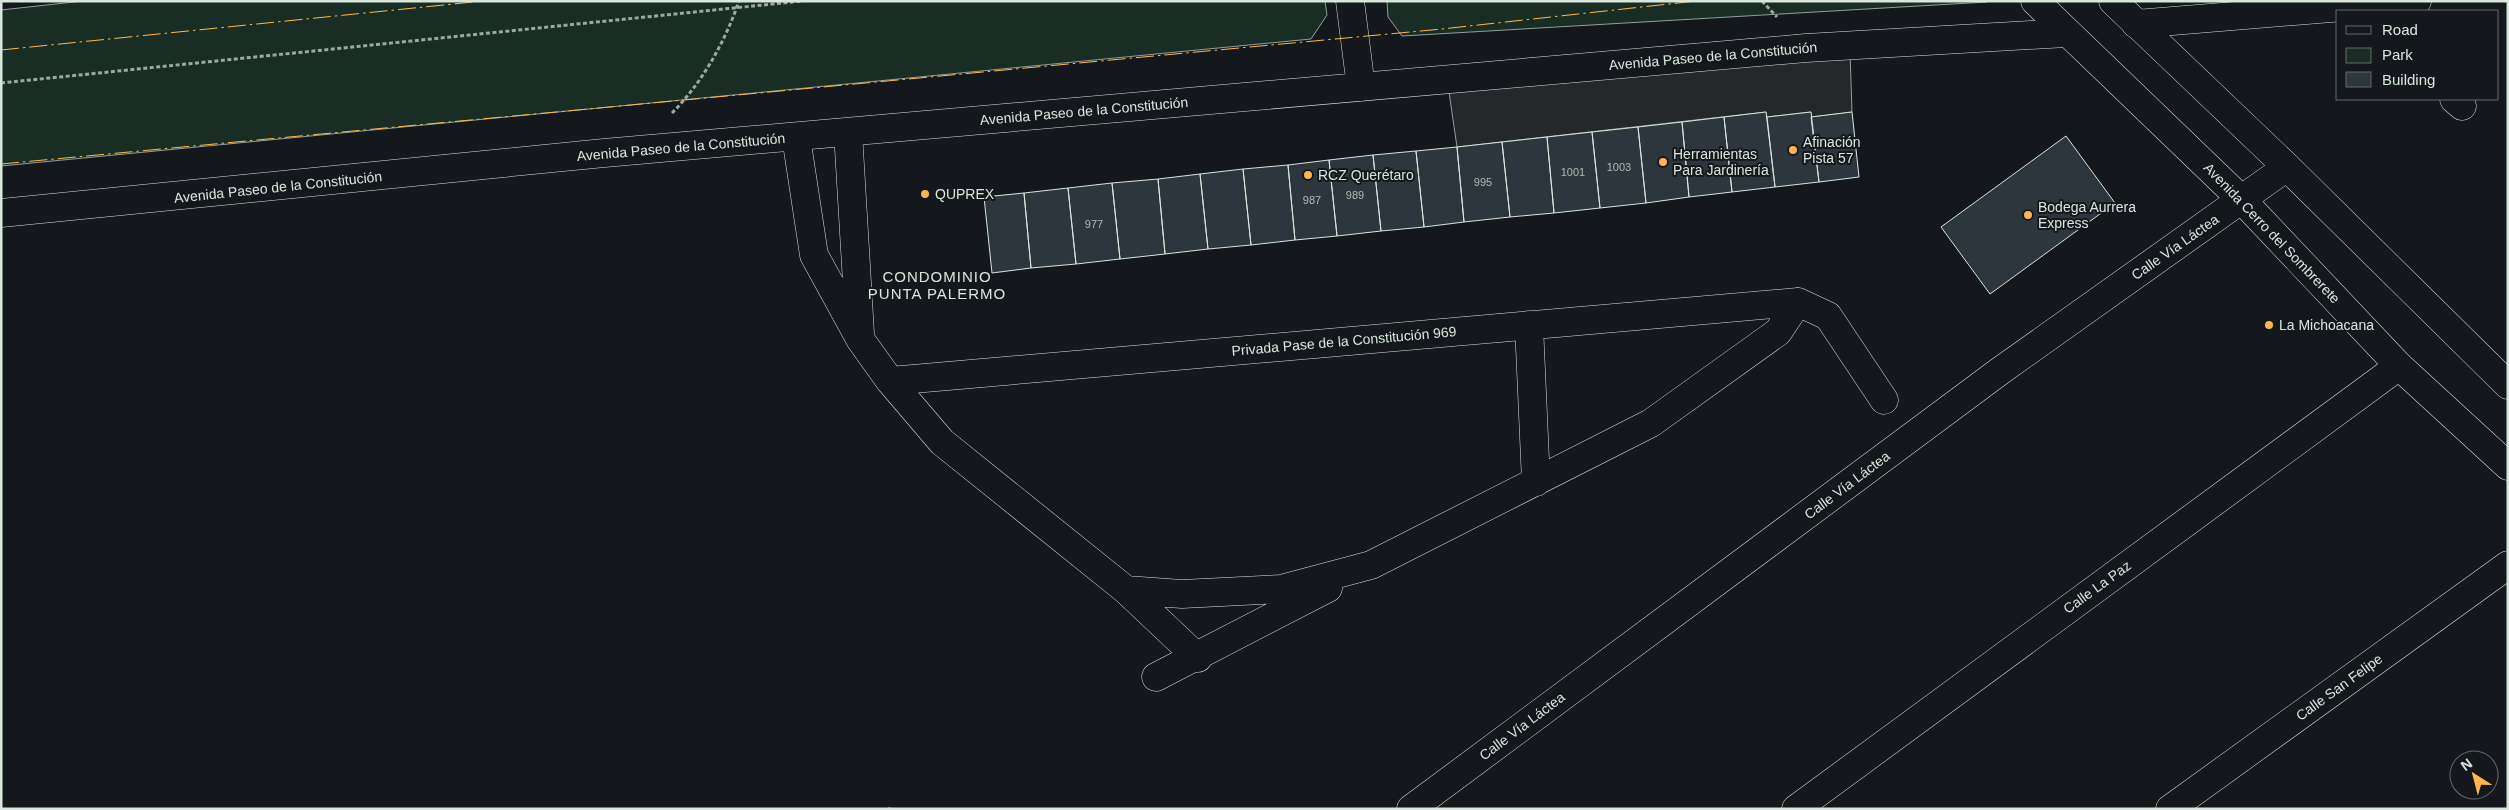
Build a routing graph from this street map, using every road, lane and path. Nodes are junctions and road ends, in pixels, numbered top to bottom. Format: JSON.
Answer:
{"nodes":[{"id":1,"x":738,"y":1,"type":"edge"},
{"id":2,"x":802,"y":1,"type":"edge"},
{"id":3,"x":1350,"y":1,"type":"edge"},
{"id":4,"x":2034,"y":1,"type":"edge"},
{"id":5,"x":2114,"y":1,"type":"edge"},
{"id":6,"x":2417,"y":1,"type":"edge"},
{"id":7,"x":736,"y":8,"type":"junction"},
{"id":8,"x":2136,"y":24,"type":"junction"},
{"id":9,"x":2066,"y":33,"type":"junction"},
{"id":10,"x":1,"y":83,"type":"edge"},
{"id":11,"x":1361,"y":87,"type":"junction"},
{"id":12,"x":848,"y":132,"type":"junction"},
{"id":13,"x":796,"y":137,"type":"junction"},
{"id":14,"x":633,"y":151,"type":"junction"},
{"id":15,"x":2288,"y":167,"type":"junction"},
{"id":16,"x":2242,"y":200,"type":"junction"},
{"id":17,"x":1,"y":213,"type":"edge"},
{"id":18,"x":1798,"y":302,"type":"junction"},
{"id":19,"x":1529,"y":325,"type":"junction"},
{"id":20,"x":860,"y":339,"type":"junction"},
{"id":21,"x":2399,"y":366,"type":"junction"},
{"id":22,"x":890,"y":381,"type":"junction"},
{"id":23,"x":2506,"y":381,"type":"edge"},
{"id":24,"x":1884,"y":400,"type":"dead end"},
{"id":25,"x":2508,"y":466,"type":"edge"},
{"id":26,"x":1536,"y":482,"type":"junction"},
{"id":27,"x":1371,"y":565,"type":"junction"},
{"id":28,"x":2508,"y":565,"type":"edge"},
{"id":29,"x":1126,"y":590,"type":"junction"},
{"id":30,"x":1198,"y":658,"type":"junction"},
{"id":31,"x":1156,"y":677,"type":"dead end"},
{"id":32,"x":1411,"y":809,"type":"edge"},
{"id":33,"x":1796,"y":809,"type":"edge"},
{"id":34,"x":2170,"y":809,"type":"edge"}],
"edges":[{"from":1,"to":7,"type":"path"},
{"from":2,"to":7,"type":"path"},
{"from":3,"to":11,"type":"street"},
{"from":4,"to":9,"type":"street","name":"Avenida Cerro del Sombrerete"},
{"from":5,"to":8,"type":"street"},
{"from":6,"to":8,"type":"street"},
{"from":7,"to":10,"type":"path"},
{"from":7,"to":14,"type":"path"},
{"from":8,"to":15,"type":"street"},
{"from":9,"to":11,"type":"street","name":"Avenida Paseo de la Constitución"},
{"from":9,"to":16,"type":"street","name":"Avenida Cerro del Sombrerete"},
{"from":11,"to":12,"type":"street","name":"Avenida Paseo de la Constitución"},
{"from":12,"to":13,"type":"street","name":"Avenida Paseo de la Constitución"},
{"from":12,"to":20,"type":"street"},
{"from":13,"to":14,"type":"street","name":"Avenida Paseo de la Constitución"},
{"from":13,"to":20,"type":"street"},
{"from":14,"to":17,"type":"street","name":"Avenida Paseo de la Constitución"},
{"from":15,"to":16,"type":"street","name":"Calle Vía Láctea"},
{"from":15,"to":23,"type":"street"},
{"from":16,"to":21,"type":"street","name":"Avenida Cerro del Sombrerete"},
{"from":16,"to":32,"type":"street","name":"Calle Vía Láctea"},
{"from":18,"to":19,"type":"street","name":"Privada Pase de la Constitución 969"},
{"from":18,"to":24,"type":"street","name":"Privada Pase de la Constitución 969"},
{"from":18,"to":26,"type":"street"},
{"from":19,"to":22,"type":"street","name":"Privada Pase de la Constitución 969"},
{"from":19,"to":26,"type":"street"},
{"from":20,"to":22,"type":"street"},
{"from":21,"to":25,"type":"street","name":"Avenida Cerro del Sombrerete"},
{"from":21,"to":33,"type":"street","name":"Calle La Paz"},
{"from":22,"to":29,"type":"street"},
{"from":26,"to":27,"type":"street"},
{"from":27,"to":29,"type":"street"},
{"from":27,"to":30,"type":"street"},
{"from":28,"to":34,"type":"street","name":"Calle San Felipe"},
{"from":29,"to":30,"type":"street"},
{"from":30,"to":31,"type":"street"}]}
